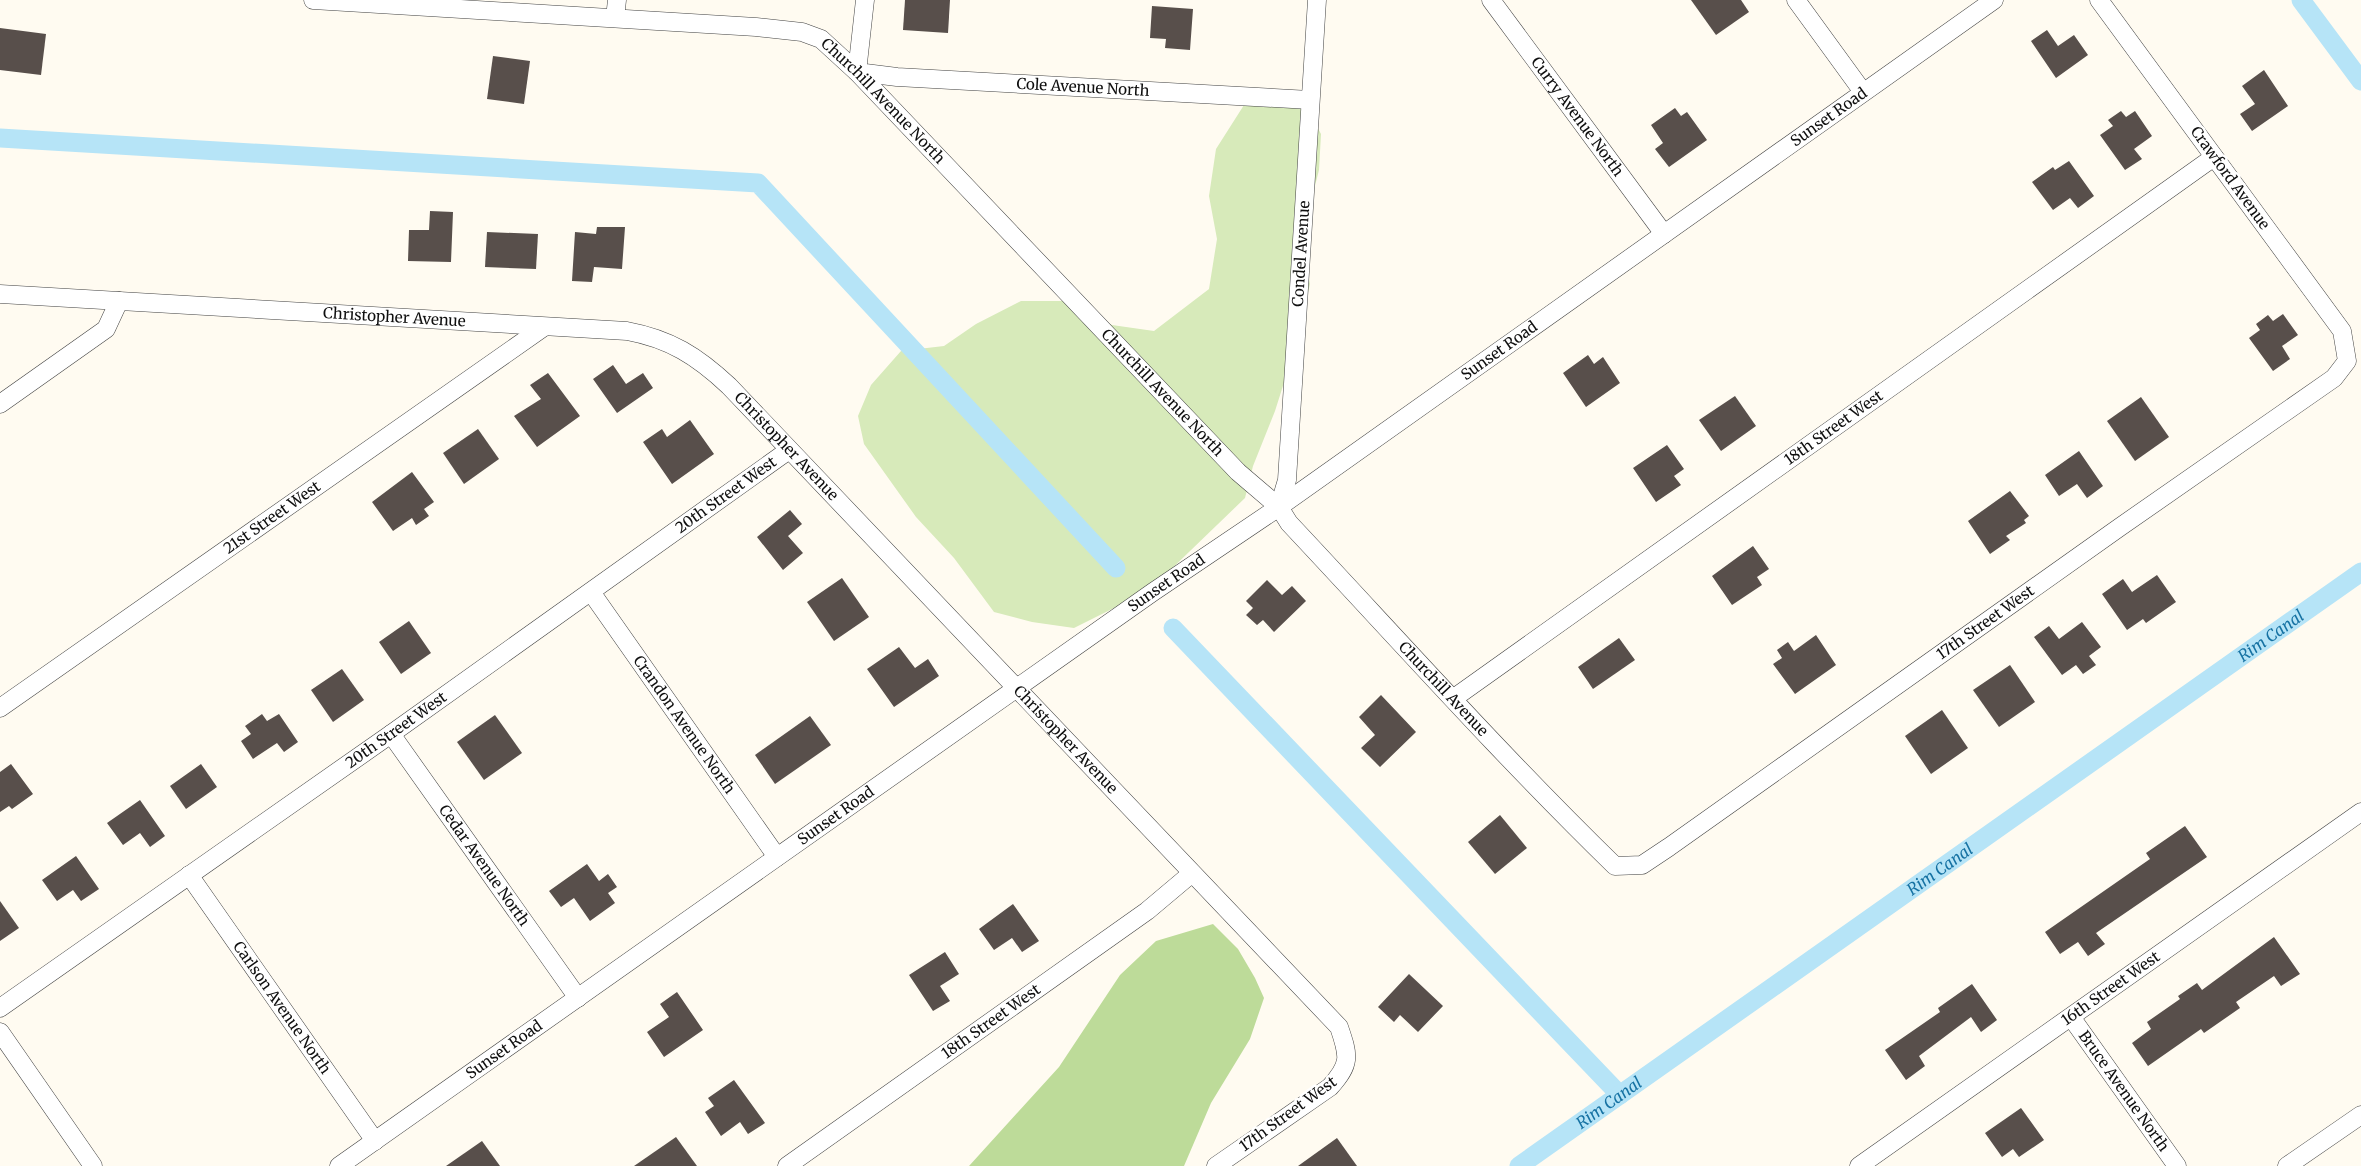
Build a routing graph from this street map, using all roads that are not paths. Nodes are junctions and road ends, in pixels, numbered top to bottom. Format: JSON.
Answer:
{"nodes":[{"id":1,"x":313,"y":0,"type":"edge"},
{"id":2,"x":617,"y":0,"type":"edge"},
{"id":3,"x":865,"y":0,"type":"edge"},
{"id":4,"x":1317,"y":0,"type":"edge"},
{"id":5,"x":1491,"y":0,"type":"edge"},
{"id":6,"x":1796,"y":0,"type":"edge"},
{"id":7,"x":1994,"y":0,"type":"edge"},
{"id":8,"x":2099,"y":0,"type":"edge"},
{"id":9,"x":373,"y":2,"type":"edge"},
{"id":10,"x":615,"y":18,"type":"junction"},
{"id":11,"x":857,"y":72,"type":"junction"},
{"id":12,"x":1862,"y":92,"type":"junction"},
{"id":13,"x":1310,"y":100,"type":"junction"},
{"id":14,"x":2214,"y":157,"type":"junction"},
{"id":15,"x":1664,"y":234,"type":"junction"},
{"id":16,"x":0,"y":294,"type":"edge"},
{"id":17,"x":119,"y":301,"type":"junction"},
{"id":18,"x":544,"y":327,"type":"junction"},
{"id":19,"x":2347,"y":361,"type":"joint"},
{"id":20,"x":0,"y":404,"type":"edge"},
{"id":21,"x":789,"y":450,"type":"junction"},
{"id":22,"x":1278,"y":507,"type":"junction"},
{"id":23,"x":591,"y":592,"type":"junction"},
{"id":24,"x":1016,"y":689,"type":"junction"},
{"id":25,"x":1454,"y":698,"type":"junction"},
{"id":26,"x":0,"y":708,"type":"edge"},
{"id":27,"x":391,"y":734,"type":"junction"},
{"id":28,"x":2361,"y":812,"type":"edge"},
{"id":29,"x":777,"y":857,"type":"junction"},
{"id":30,"x":1615,"y":866,"type":"joint"},
{"id":31,"x":1191,"y":874,"type":"junction"},
{"id":32,"x":189,"y":875,"type":"junction"},
{"id":33,"x":578,"y":998,"type":"junction"},
{"id":34,"x":0,"y":1008,"type":"edge"},
{"id":35,"x":2071,"y":1017,"type":"junction"},
{"id":36,"x":0,"y":1032,"type":"edge"},
{"id":37,"x":1348,"y":1054,"type":"joint"},
{"id":38,"x":2361,"y":1116,"type":"edge"},
{"id":39,"x":375,"y":1141,"type":"junction"},
{"id":40,"x":93,"y":1166,"type":"edge"},
{"id":41,"x":339,"y":1166,"type":"edge"},
{"id":42,"x":787,"y":1166,"type":"edge"},
{"id":43,"x":1216,"y":1166,"type":"edge"},
{"id":44,"x":1859,"y":1166,"type":"edge"},
{"id":45,"x":2177,"y":1166,"type":"edge"},
{"id":46,"x":2287,"y":1166,"type":"edge"}],
"edges":[{"from":1,"to":9,"type":"street","name":"Churchill Avenue North"},
{"from":2,"to":10,"type":"street"},
{"from":3,"to":11,"type":"street"},
{"from":4,"to":13,"type":"street","name":"Condel Avenue"},
{"from":5,"to":15,"type":"street","name":"Curry Avenue North"},
{"from":6,"to":12,"type":"street"},
{"from":7,"to":12,"type":"street","name":"Sunset Road"},
{"from":8,"to":14,"type":"street","name":"Crawford Avenue"},
{"from":9,"to":10,"type":"street","name":"Churchill Avenue North"},
{"from":10,"to":11,"type":"street","name":"Churchill Avenue North"},
{"from":11,"to":13,"type":"street","name":"Cole Avenue North"},
{"from":11,"to":22,"type":"street","name":"Churchill Avenue North"},
{"from":12,"to":15,"type":"street","name":"Sunset Road"},
{"from":13,"to":22,"type":"street","name":"Condel Avenue"},
{"from":14,"to":19,"type":"street","name":"Crawford Avenue"},
{"from":14,"to":25,"type":"street","name":"18th Street West"},
{"from":15,"to":22,"type":"street","name":"Sunset Road"},
{"from":16,"to":17,"type":"street","name":"Christopher Avenue"},
{"from":17,"to":18,"type":"street","name":"Christopher Avenue"},
{"from":17,"to":20,"type":"street"},
{"from":18,"to":21,"type":"street","name":"Christopher Avenue"},
{"from":18,"to":26,"type":"street","name":"21st Street West"},
{"from":19,"to":30,"type":"street","name":"17th Street West"},
{"from":21,"to":23,"type":"street","name":"20th Street West"},
{"from":21,"to":24,"type":"street","name":"Christopher Avenue"},
{"from":22,"to":24,"type":"street","name":"Sunset Road"},
{"from":22,"to":25,"type":"street","name":"Churchill Avenue"},
{"from":23,"to":27,"type":"street","name":"20th Street West"},
{"from":23,"to":29,"type":"street","name":"Crandon Avenue North"},
{"from":24,"to":29,"type":"street","name":"Sunset Road"},
{"from":24,"to":31,"type":"street","name":"Christopher Avenue"},
{"from":25,"to":30,"type":"street","name":"Churchill Avenue"},
{"from":27,"to":32,"type":"street","name":"20th Street West"},
{"from":27,"to":33,"type":"street","name":"Cedar Avenue North"},
{"from":28,"to":35,"type":"street","name":"16th Street West"},
{"from":29,"to":33,"type":"street","name":"Sunset Road"},
{"from":31,"to":37,"type":"street","name":"Christopher Avenue"},
{"from":31,"to":42,"type":"street","name":"18th Street West"},
{"from":32,"to":34,"type":"street","name":"20th Street West"},
{"from":32,"to":39,"type":"street","name":"Carlson Avenue North"},
{"from":33,"to":39,"type":"street","name":"Sunset Road"},
{"from":35,"to":44,"type":"street","name":"16th Street West"},
{"from":35,"to":45,"type":"street","name":"Bruce Avenue North"},
{"from":36,"to":40,"type":"street"},
{"from":37,"to":43,"type":"street","name":"17th Street West"},
{"from":38,"to":46,"type":"street"},
{"from":39,"to":41,"type":"street","name":"Sunset Road"}]}
